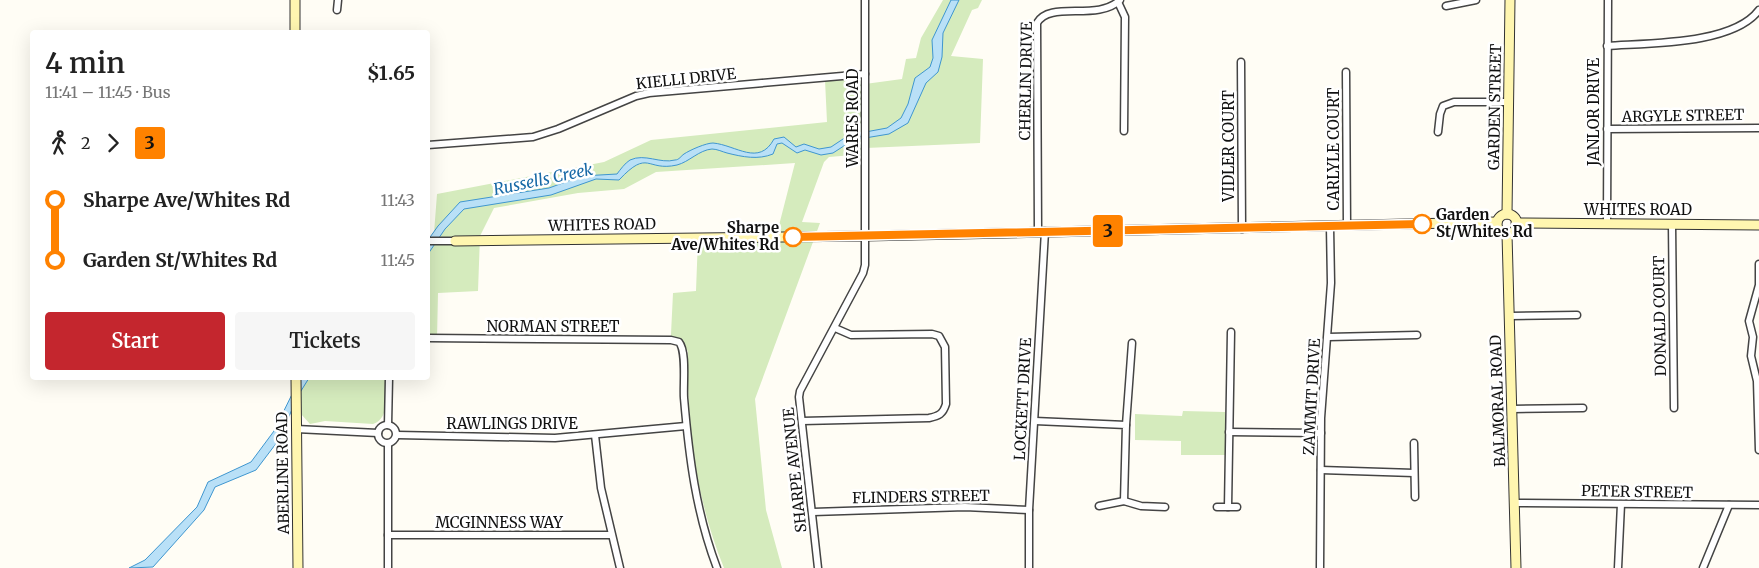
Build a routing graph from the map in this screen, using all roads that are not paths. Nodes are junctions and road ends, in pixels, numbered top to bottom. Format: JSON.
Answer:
{"nodes":[{"id":1,"x":295,"y":0,"type":"edge"},
{"id":2,"x":338,"y":0,"type":"edge"},
{"id":3,"x":865,"y":0,"type":"edge"},
{"id":4,"x":1476,"y":0,"type":"edge"},
{"id":5,"x":1510,"y":0,"type":"edge"},
{"id":6,"x":1608,"y":0,"type":"edge"},
{"id":7,"x":1119,"y":1,"type":"edge"},
{"id":8,"x":1446,"y":6,"type":"dead end"},
{"id":9,"x":338,"y":10,"type":"dead end"},
{"id":10,"x":1759,"y":10,"type":"edge"},
{"id":11,"x":295,"y":30,"type":"edge"},
{"id":12,"x":1607,"y":46,"type":"junction"},
{"id":13,"x":1241,"y":62,"type":"dead end"},
{"id":14,"x":1346,"y":72,"type":"dead end"},
{"id":15,"x":865,"y":74,"type":"junction"},
{"id":16,"x":1509,"y":102,"type":"junction"},
{"id":17,"x":1759,"y":128,"type":"edge"},
{"id":18,"x":1607,"y":129,"type":"junction"},
{"id":19,"x":1124,"y":131,"type":"dead end"},
{"id":20,"x":1438,"y":132,"type":"dead end"},
{"id":21,"x":430,"y":145,"type":"edge"},
{"id":22,"x":1507,"y":214,"type":"junction"},
{"id":23,"x":1497,"y":222,"type":"junction"},
{"id":24,"x":1516,"y":223,"type":"junction"},
{"id":25,"x":1606,"y":223,"type":"junction"},
{"id":26,"x":1672,"y":224,"type":"junction"},
{"id":27,"x":1759,"y":225,"type":"edge"},
{"id":28,"x":1347,"y":226,"type":"junction"},
{"id":29,"x":1330,"y":227,"type":"junction"},
{"id":30,"x":1242,"y":229,"type":"junction"},
{"id":31,"x":1042,"y":232,"type":"junction"},
{"id":32,"x":1507,"y":234,"type":"junction"},
{"id":33,"x":866,"y":236,"type":"junction"},
{"id":34,"x":430,"y":241,"type":"edge"},
{"id":35,"x":455,"y":241,"type":"joint"},
{"id":36,"x":1759,"y":264,"type":"edge"},
{"id":37,"x":1577,"y":315,"type":"dead end"},
{"id":38,"x":1510,"y":316,"type":"junction"},
{"id":39,"x":835,"y":328,"type":"junction"},
{"id":40,"x":1231,"y":332,"type":"dead end"},
{"id":41,"x":1417,"y":335,"type":"dead end"},
{"id":42,"x":1328,"y":337,"type":"junction"},
{"id":43,"x":430,"y":338,"type":"edge"},
{"id":44,"x":1132,"y":343,"type":"dead end"},
{"id":45,"x":296,"y":380,"type":"edge"},
{"id":46,"x":389,"y":380,"type":"edge"},
{"id":47,"x":1583,"y":408,"type":"dead end"},
{"id":48,"x":1674,"y":408,"type":"dead end"},
{"id":49,"x":1512,"y":409,"type":"junction"},
{"id":50,"x":802,"y":421,"type":"junction"},
{"id":51,"x":1035,"y":421,"type":"junction"},
{"id":52,"x":388,"y":425,"type":"junction"},
{"id":53,"x":1126,"y":425,"type":"junction"},
{"id":54,"x":686,"y":426,"type":"junction"},
{"id":55,"x":296,"y":429,"type":"junction"},
{"id":56,"x":1229,"y":432,"type":"junction"},
{"id":57,"x":378,"y":433,"type":"junction"},
{"id":58,"x":397,"y":434,"type":"junction"},
{"id":59,"x":1321,"y":434,"type":"junction"},
{"id":60,"x":595,"y":435,"type":"junction"},
{"id":61,"x":1414,"y":443,"type":"dead end"},
{"id":62,"x":388,"y":444,"type":"junction"},
{"id":63,"x":1759,"y":450,"type":"edge"},
{"id":64,"x":1321,"y":470,"type":"junction"},
{"id":65,"x":1414,"y":473,"type":"junction"},
{"id":66,"x":1415,"y":496,"type":"dead end"},
{"id":67,"x":1124,"y":501,"type":"junction"},
{"id":68,"x":1515,"y":503,"type":"junction"},
{"id":69,"x":1622,"y":504,"type":"junction"},
{"id":70,"x":1729,"y":505,"type":"junction"},
{"id":71,"x":1759,"y":505,"type":"edge"},
{"id":72,"x":1099,"y":506,"type":"dead end"},
{"id":73,"x":1165,"y":507,"type":"dead end"},
{"id":74,"x":1217,"y":507,"type":"dead end"},
{"id":75,"x":1228,"y":507,"type":"junction"},
{"id":76,"x":1237,"y":507,"type":"dead end"},
{"id":77,"x":1029,"y":510,"type":"junction"},
{"id":78,"x":813,"y":512,"type":"junction"},
{"id":79,"x":388,"y":535,"type":"junction"},
{"id":80,"x":611,"y":535,"type":"junction"},
{"id":81,"x":298,"y":568,"type":"edge"},
{"id":82,"x":388,"y":568,"type":"edge"},
{"id":83,"x":620,"y":568,"type":"edge"},
{"id":84,"x":717,"y":568,"type":"edge"},
{"id":85,"x":818,"y":568,"type":"edge"},
{"id":86,"x":1030,"y":568,"type":"edge"},
{"id":87,"x":1320,"y":568,"type":"edge"},
{"id":88,"x":1516,"y":568,"type":"edge"},
{"id":89,"x":1618,"y":568,"type":"edge"},
{"id":90,"x":1703,"y":568,"type":"edge"}],
"edges":[{"from":1,"to":11,"type":"street"},
{"from":2,"to":9,"type":"street"},
{"from":3,"to":15,"type":"street","name":"WARES ROAD"},
{"from":4,"to":8,"type":"street"},
{"from":5,"to":16,"type":"street","name":"GARDEN STREET"},
{"from":6,"to":12,"type":"street","name":"JANLOR DRIVE"},
{"from":7,"to":19,"type":"street"},
{"from":7,"to":31,"type":"street","name":"CHERLIN DRIVE"},
{"from":10,"to":12,"type":"street"},
{"from":12,"to":18,"type":"street","name":"JANLOR DRIVE"},
{"from":13,"to":30,"type":"street","name":"VIDLER COURT"},
{"from":14,"to":28,"type":"street","name":"CARLYLE COURT"},
{"from":15,"to":21,"type":"street","name":"KIELLI DRIVE"},
{"from":15,"to":33,"type":"street","name":"WARES ROAD"},
{"from":16,"to":20,"type":"street"},
{"from":16,"to":22,"type":"street","name":"GARDEN STREET"},
{"from":17,"to":18,"type":"street","name":"ARGYLE STREET"},
{"from":18,"to":25,"type":"street","name":"JANLOR DRIVE"},
{"from":22,"to":23,"type":"street"},
{"from":22,"to":24,"type":"street"},
{"from":23,"to":28,"type":"street","name":"WHITES ROAD"},
{"from":23,"to":32,"type":"street"},
{"from":24,"to":25,"type":"street","name":"WHITES ROAD"},
{"from":24,"to":32,"type":"street"},
{"from":25,"to":26,"type":"street","name":"WHITES ROAD"},
{"from":26,"to":27,"type":"street","name":"WHITES ROAD"},
{"from":26,"to":48,"type":"street","name":"DONALD COURT"},
{"from":28,"to":29,"type":"street","name":"WHITES ROAD"},
{"from":29,"to":30,"type":"street","name":"WHITES ROAD"},
{"from":29,"to":42,"type":"street","name":"ZAMMIT DRIVE"},
{"from":30,"to":31,"type":"street","name":"WHITES ROAD"},
{"from":31,"to":33,"type":"street","name":"WHITES ROAD"},
{"from":31,"to":51,"type":"street","name":"LOCKETT DRIVE"},
{"from":32,"to":38,"type":"street","name":"BALMORAL ROAD"},
{"from":33,"to":35,"type":"street","name":"WHITES ROAD"},
{"from":33,"to":39,"type":"street","name":"SHARPE AVENUE"},
{"from":34,"to":35,"type":"street","name":"WHITES ROAD"},
{"from":36,"to":63,"type":"street"},
{"from":37,"to":38,"type":"street"},
{"from":38,"to":49,"type":"street","name":"BALMORAL ROAD"},
{"from":39,"to":50,"type":"street","name":"SHARPE AVENUE"},
{"from":39,"to":50,"type":"street"},
{"from":40,"to":56,"type":"street"},
{"from":41,"to":42,"type":"street"},
{"from":42,"to":59,"type":"street","name":"ZAMMIT DRIVE"},
{"from":43,"to":54,"type":"street","name":"NORMAN STREET"},
{"from":44,"to":53,"type":"street"},
{"from":45,"to":55,"type":"street","name":"ABERLINE ROAD"},
{"from":46,"to":52,"type":"street"},
{"from":47,"to":49,"type":"street"},
{"from":49,"to":68,"type":"street","name":"BALMORAL ROAD"},
{"from":50,"to":78,"type":"street","name":"SHARPE AVENUE"},
{"from":51,"to":53,"type":"street"},
{"from":51,"to":77,"type":"street","name":"LOCKETT DRIVE"},
{"from":52,"to":57,"type":"street"},
{"from":52,"to":58,"type":"street"},
{"from":53,"to":67,"type":"street"},
{"from":54,"to":60,"type":"street","name":"RAWLINGS DRIVE"},
{"from":54,"to":84,"type":"street"},
{"from":55,"to":57,"type":"street"},
{"from":55,"to":81,"type":"street","name":"ABERLINE ROAD"},
{"from":56,"to":59,"type":"street"},
{"from":56,"to":75,"type":"street"},
{"from":57,"to":62,"type":"street"},
{"from":58,"to":60,"type":"street","name":"RAWLINGS DRIVE"},
{"from":58,"to":62,"type":"street"},
{"from":59,"to":64,"type":"street","name":"ZAMMIT DRIVE"},
{"from":60,"to":80,"type":"street"},
{"from":61,"to":65,"type":"street"},
{"from":62,"to":79,"type":"street"},
{"from":64,"to":65,"type":"street"},
{"from":64,"to":87,"type":"street","name":"ZAMMIT DRIVE"},
{"from":65,"to":66,"type":"street"},
{"from":67,"to":72,"type":"street"},
{"from":67,"to":73,"type":"street"},
{"from":68,"to":69,"type":"street","name":"PETER STREET"},
{"from":68,"to":88,"type":"street","name":"BALMORAL ROAD"},
{"from":69,"to":70,"type":"street","name":"PETER STREET"},
{"from":69,"to":89,"type":"street"},
{"from":70,"to":71,"type":"street","name":"PETER STREET"},
{"from":70,"to":90,"type":"street"},
{"from":74,"to":75,"type":"street"},
{"from":75,"to":76,"type":"street"},
{"from":77,"to":78,"type":"street","name":"FLINDERS STREET"},
{"from":77,"to":86,"type":"street","name":"LOCKETT DRIVE"},
{"from":78,"to":85,"type":"street","name":"SHARPE AVENUE"},
{"from":79,"to":80,"type":"street","name":"MCGINNESS WAY"},
{"from":79,"to":82,"type":"street"},
{"from":80,"to":83,"type":"street"}]}
